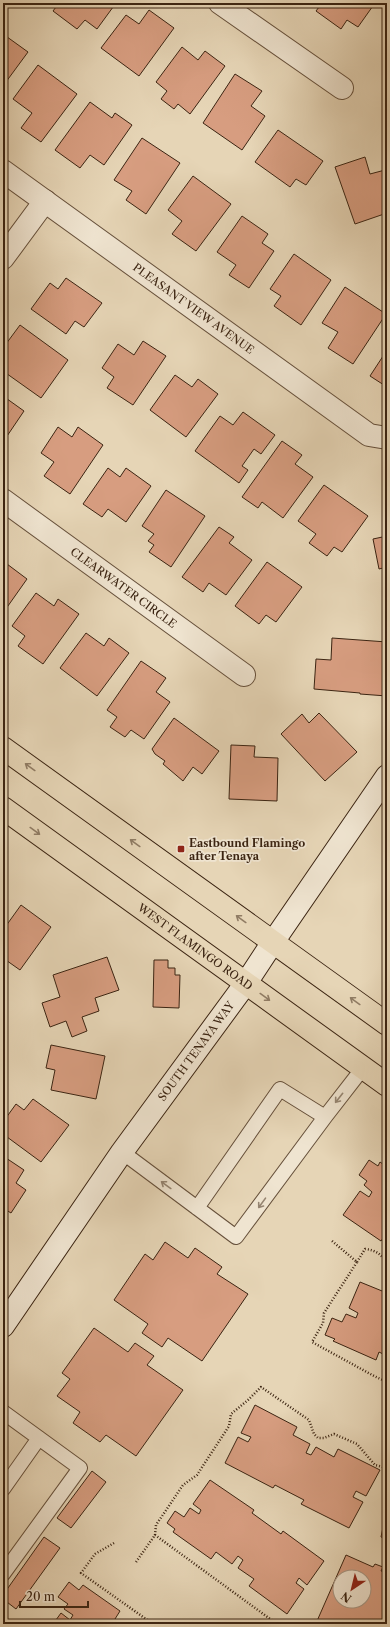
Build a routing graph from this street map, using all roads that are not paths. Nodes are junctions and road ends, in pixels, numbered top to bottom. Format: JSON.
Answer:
{"nodes":[{"id":1,"x":220,"y":3,"type":"edge"},
{"id":2,"x":342,"y":88,"type":"dead end"},
{"id":3,"x":3,"y":171,"type":"edge"},
{"id":4,"x":45,"y":201,"type":"junction"},
{"id":5,"x":3,"y":258,"type":"edge"},
{"id":6,"x":387,"y":438,"type":"edge"},
{"id":7,"x":3,"y":500,"type":"edge"},
{"id":8,"x":244,"y":675,"type":"dead end"},
{"id":9,"x":3,"y":748,"type":"edge"},
{"id":10,"x":387,"y":776,"type":"edge"},
{"id":11,"x":3,"y":808,"type":"edge"},
{"id":12,"x":273,"y":942,"type":"junction"},
{"id":13,"x":246,"y":983,"type":"junction"},
{"id":14,"x":387,"y":1024,"type":"edge"},
{"id":15,"x":363,"y":1068,"type":"junction"},
{"id":16,"x":387,"y":1085,"type":"edge"},
{"id":17,"x":324,"y":1117,"type":"junction"},
{"id":18,"x":122,"y":1152,"type":"junction"},
{"id":19,"x":197,"y":1208,"type":"junction"},
{"id":20,"x":3,"y":1326,"type":"edge"},
{"id":21,"x":3,"y":1412,"type":"edge"},
{"id":22,"x":39,"y":1438,"type":"junction"},
{"id":23,"x":3,"y":1489,"type":"edge"},
{"id":24,"x":3,"y":1574,"type":"edge"}],
"edges":[{"from":1,"to":2,"type":"street"},
{"from":3,"to":4,"type":"street","name":"PLEASANT VIEW AVENUE"},
{"from":4,"to":5,"type":"street"},
{"from":4,"to":6,"type":"street","name":"PLEASANT VIEW AVENUE"},
{"from":7,"to":8,"type":"street","name":"CLEARWATER CIRCLE"},
{"from":12,"to":9,"type":"main road","one_way":true},
{"from":10,"to":12,"type":"street","name":"SOUTH TENAYA WAY"},
{"from":11,"to":13,"type":"main road","name":"WEST FLAMINGO ROAD","one_way":true},
{"from":12,"to":13,"type":"street","name":"SOUTH TENAYA WAY"},
{"from":14,"to":12,"type":"main road","one_way":true},
{"from":13,"to":15,"type":"main road","name":"WEST FLAMINGO ROAD","one_way":true},
{"from":13,"to":18,"type":"street","name":"SOUTH TENAYA WAY"},
{"from":15,"to":16,"type":"main road","name":"WEST FLAMINGO ROAD"},
{"from":15,"to":17,"type":"lane","one_way":true},
{"from":17,"to":19,"type":"lane"},
{"from":17,"to":19,"type":"lane","one_way":true},
{"from":19,"to":18,"type":"lane","one_way":true},
{"from":18,"to":20,"type":"street","name":"SOUTH TENAYA WAY"},
{"from":21,"to":22,"type":"lane"},
{"from":22,"to":23,"type":"lane"},
{"from":22,"to":24,"type":"lane"}]}
